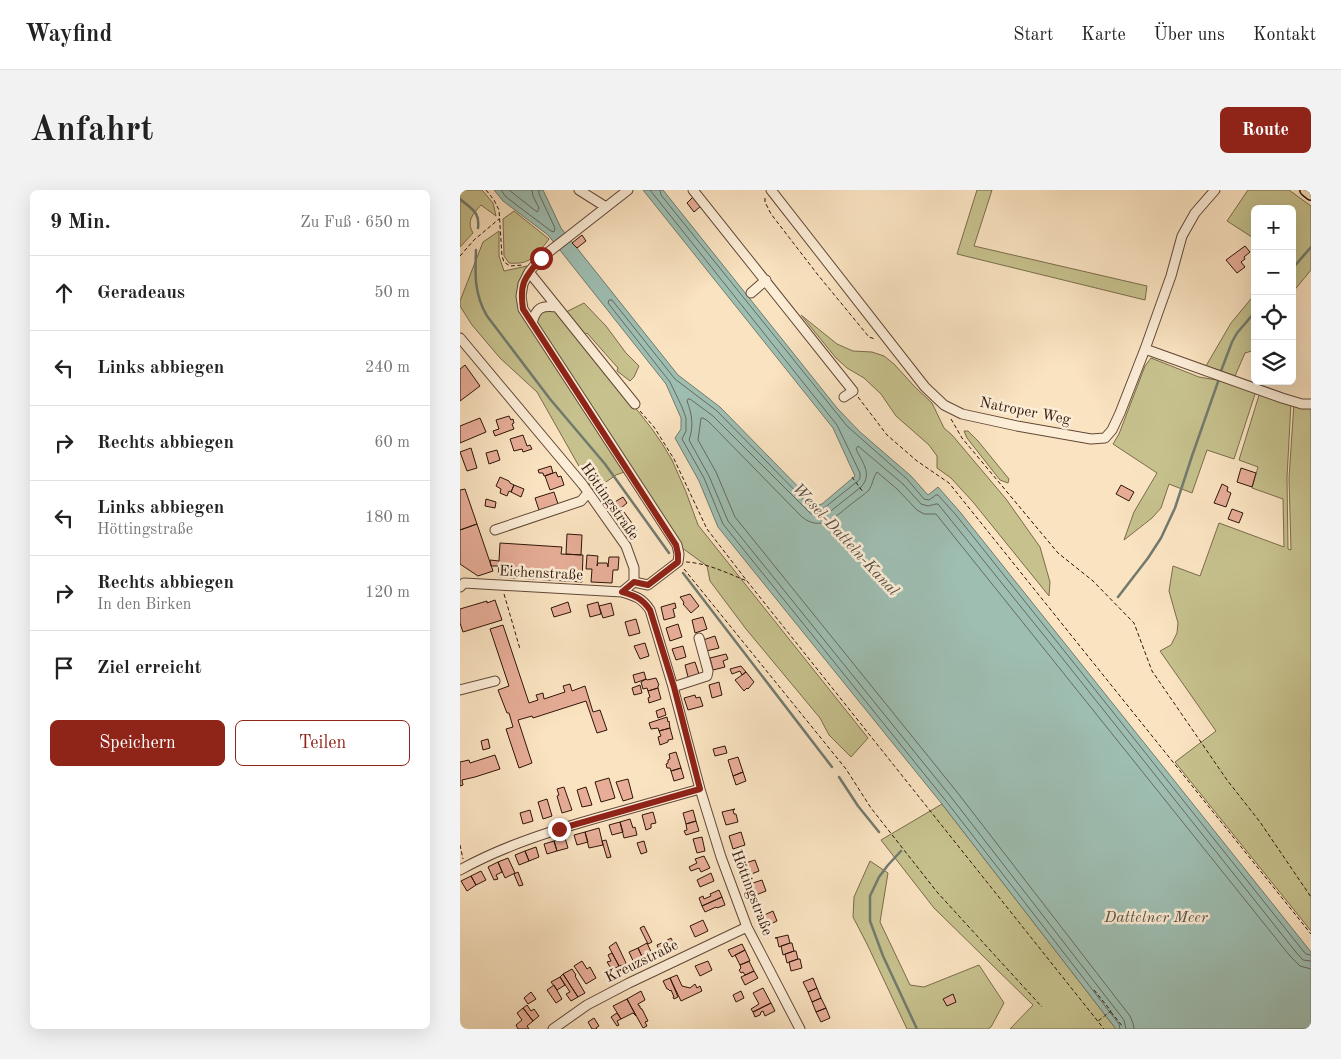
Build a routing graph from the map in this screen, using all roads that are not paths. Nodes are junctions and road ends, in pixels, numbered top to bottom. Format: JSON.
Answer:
{"nodes":[{"id":1,"x":578,"y":190,"type":"edge"},
{"id":2,"x":628,"y":190,"type":"edge"},
{"id":3,"x":693,"y":190,"type":"edge"},
{"id":4,"x":1215,"y":190,"type":"edge"},
{"id":5,"x":1306,"y":190,"type":"edge"},
{"id":6,"x":768,"y":193,"type":"edge"},
{"id":7,"x":1311,"y":194,"type":"edge"},
{"id":8,"x":606,"y":207,"type":"junction"},
{"id":9,"x":529,"y":272,"type":"junction"},
{"id":10,"x":766,"y":280,"type":"junction"},
{"id":11,"x":750,"y":293,"type":"dead end"},
{"id":12,"x":557,"y":307,"type":"junction"},
{"id":13,"x":532,"y":323,"type":"junction"},
{"id":14,"x":460,"y":338,"type":"edge"},
{"id":15,"x":1145,"y":349,"type":"junction"},
{"id":16,"x":844,"y":397,"type":"dead end"},
{"id":17,"x":635,"y":404,"type":"road end"},
{"id":18,"x":1311,"y":404,"type":"edge"},
{"id":19,"x":588,"y":493,"type":"junction"},
{"id":20,"x":495,"y":530,"type":"dead end"},
{"id":21,"x":634,"y":582,"type":"junction"},
{"id":22,"x":461,"y":583,"type":"edge"},
{"id":23,"x":622,"y":592,"type":"junction"},
{"id":24,"x":699,"y":638,"type":"dead end"},
{"id":25,"x":495,"y":682,"type":"dead end"},
{"id":26,"x":674,"y":687,"type":"junction"},
{"id":27,"x":460,"y":690,"type":"edge"},
{"id":28,"x":700,"y":789,"type":"junction"},
{"id":29,"x":463,"y":869,"type":"edge"},
{"id":30,"x":747,"y":927,"type":"junction"},
{"id":31,"x":553,"y":1029,"type":"edge"},
{"id":32,"x":800,"y":1029,"type":"edge"}],
"edges":[{"from":1,"to":8,"type":"street"},
{"from":2,"to":8,"type":"street"},
{"from":3,"to":10,"type":"street"},
{"from":4,"to":15,"type":"street","name":"Natroper Weg"},
{"from":5,"to":7,"type":"main road"},
{"from":6,"to":15,"type":"street","name":"Natroper Weg"},
{"from":8,"to":9,"type":"street"},
{"from":9,"to":12,"type":"street"},
{"from":9,"to":13,"type":"street"},
{"from":10,"to":11,"type":"street"},
{"from":10,"to":16,"type":"street"},
{"from":12,"to":13,"type":"street"},
{"from":12,"to":17,"type":"street"},
{"from":13,"to":21,"type":"street"},
{"from":14,"to":19,"type":"street","name":"Höttingstraße"},
{"from":15,"to":18,"type":"street"},
{"from":19,"to":20,"type":"street"},
{"from":19,"to":21,"type":"street","name":"Höttingstraße"},
{"from":21,"to":23,"type":"street"},
{"from":22,"to":23,"type":"street","name":"Eichenstraße"},
{"from":23,"to":26,"type":"street","name":"Höttingstraße"},
{"from":24,"to":26,"type":"street"},
{"from":25,"to":27,"type":"street"},
{"from":26,"to":28,"type":"street","name":"Höttingstraße"},
{"from":28,"to":29,"type":"street"},
{"from":28,"to":30,"type":"street","name":"Höttingstraße"},
{"from":30,"to":31,"type":"street","name":"Kreuzstraße"},
{"from":30,"to":32,"type":"street","name":"Höttingstraße"}]}
